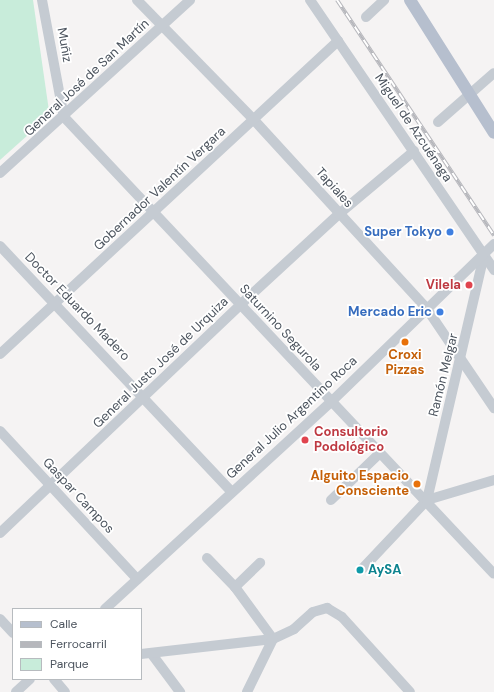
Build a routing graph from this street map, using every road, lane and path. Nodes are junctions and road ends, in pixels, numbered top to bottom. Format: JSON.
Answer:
{"nodes":[{"id":1,"x":42,"y":0,"type":"edge"},
{"id":2,"x":137,"y":0,"type":"edge"},
{"id":3,"x":190,"y":0,"type":"edge"},
{"id":4,"x":310,"y":0,"type":"edge"},
{"id":5,"x":384,"y":0,"type":"edge"},
{"id":6,"x":410,"y":0,"type":"edge"},
{"id":7,"x":366,"y":17,"type":"dead end"},
{"id":8,"x":162,"y":26,"type":"junction"},
{"id":9,"x":338,"y":41,"type":"junction"},
{"id":10,"x":494,"y":73,"type":"edge"},
{"id":11,"x":470,"y":95,"type":"junction"},
{"id":12,"x":64,"y":118,"type":"junction"},
{"id":13,"x":254,"y":120,"type":"junction"},
{"id":14,"x":438,"y":122,"type":"dead end"},
{"id":15,"x":494,"y":133,"type":"edge"},
{"id":16,"x":414,"y":152,"type":"junction"},
{"id":17,"x":0,"y":174,"type":"edge"},
{"id":18,"x":153,"y":213,"type":"junction"},
{"id":19,"x":340,"y":214,"type":"junction"},
{"id":20,"x":494,"y":244,"type":"edge"},
{"id":21,"x":0,"y":246,"type":"edge"},
{"id":22,"x":484,"y":255,"type":"junction"},
{"id":23,"x":494,"y":270,"type":"edge"},
{"id":24,"x":56,"y":303,"type":"junction"},
{"id":25,"x":240,"y":305,"type":"junction"},
{"id":26,"x":427,"y":309,"type":"junction"},
{"id":27,"x":0,"y":354,"type":"edge"},
{"id":28,"x":461,"y":358,"type":"junction"},
{"id":29,"x":144,"y":397,"type":"junction"},
{"id":30,"x":331,"y":402,"type":"junction"},
{"id":31,"x":494,"y":408,"type":"edge"},
{"id":32,"x":0,"y":431,"type":"edge"},
{"id":33,"x":380,"y":453,"type":"junction"},
{"id":34,"x":494,"y":480,"type":"edge"},
{"id":35,"x":51,"y":486,"type":"junction"},
{"id":36,"x":232,"y":492,"type":"junction"},
{"id":37,"x":331,"y":500,"type":"dead end"},
{"id":38,"x":427,"y":500,"type":"junction"},
{"id":39,"x":0,"y":533,"type":"edge"},
{"id":40,"x":207,"y":558,"type":"dead end"},
{"id":41,"x":260,"y":563,"type":"dead end"},
{"id":42,"x":363,"y":568,"type":"dead end"},
{"id":43,"x":494,"y":574,"type":"edge"},
{"id":44,"x":137,"y":579,"type":"junction"},
{"id":45,"x":235,"y":587,"type":"junction"},
{"id":46,"x":106,"y":608,"type":"edge"},
{"id":47,"x":0,"y":619,"type":"edge"},
{"id":48,"x":12,"y":632,"type":"edge"},
{"id":49,"x":273,"y":638,"type":"junction"},
{"id":50,"x":146,"y":653,"type":"edge"},
{"id":51,"x":29,"y":680,"type":"edge"},
{"id":52,"x":55,"y":680,"type":"edge"},
{"id":53,"x":16,"y":692,"type":"edge"},
{"id":54,"x":65,"y":692,"type":"edge"},
{"id":55,"x":180,"y":692,"type":"edge"},
{"id":56,"x":247,"y":692,"type":"edge"},
{"id":57,"x":410,"y":692,"type":"edge"}],
"edges":[{"from":1,"to":12,"type":"street","name":"Muñiz"},
{"from":2,"to":8,"type":"street","name":"Tapiales"},
{"from":3,"to":8,"type":"street","name":"General José de San Martín"},
{"from":4,"to":9,"type":"street","name":"Miguel de Azcuénaga"},
{"from":5,"to":7,"type":"street"},
{"from":6,"to":11,"type":"main road"},
{"from":8,"to":12,"type":"street","name":"General José de San Martín"},
{"from":8,"to":13,"type":"street","name":"Tapiales"},
{"from":9,"to":13,"type":"street","name":"Gobernador Valentín Vergara"},
{"from":9,"to":16,"type":"street","name":"Miguel de Azcuénaga"},
{"from":10,"to":11,"type":"street"},
{"from":11,"to":14,"type":"street"},
{"from":11,"to":15,"type":"main road"},
{"from":12,"to":17,"type":"street","name":"General José de San Martín"},
{"from":12,"to":18,"type":"street","name":"Saturnino Segurola"},
{"from":13,"to":18,"type":"street","name":"Gobernador Valentín Vergara"},
{"from":13,"to":19,"type":"street","name":"Tapiales"},
{"from":16,"to":19,"type":"street","name":"General Justo José de Urquiza"},
{"from":16,"to":22,"type":"street","name":"Miguel de Azcuénaga"},
{"from":18,"to":24,"type":"street","name":"Gobernador Valentín Vergara"},
{"from":18,"to":25,"type":"street","name":"Saturnino Segurola"},
{"from":19,"to":25,"type":"street","name":"General Justo José de Urquiza"},
{"from":19,"to":26,"type":"street","name":"Tapiales"},
{"from":20,"to":22,"type":"street","name":"General Julio Argentino Roca"},
{"from":21,"to":24,"type":"street","name":"Doctor Eduardo Madero"},
{"from":22,"to":23,"type":"street","name":"Miguel de Azcuénaga"},
{"from":22,"to":26,"type":"street","name":"General Julio Argentino Roca"},
{"from":22,"to":28,"type":"street","name":"Ramón Melgar"},
{"from":24,"to":27,"type":"street","name":"Gobernador Valentín Vergara"},
{"from":24,"to":29,"type":"street","name":"Doctor Eduardo Madero"},
{"from":25,"to":29,"type":"street","name":"General Justo José de Urquiza"},
{"from":25,"to":30,"type":"street","name":"Saturnino Segurola"},
{"from":26,"to":28,"type":"street","name":"Tapiales"},
{"from":26,"to":30,"type":"street","name":"General Julio Argentino Roca"},
{"from":28,"to":31,"type":"street","name":"Tapiales"},
{"from":28,"to":38,"type":"street","name":"Ramón Melgar"},
{"from":29,"to":35,"type":"street","name":"General Justo José de Urquiza"},
{"from":29,"to":36,"type":"street","name":"Doctor Eduardo Madero"},
{"from":30,"to":33,"type":"street","name":"Saturnino Segurola"},
{"from":30,"to":36,"type":"street","name":"General Julio Argentino Roca"},
{"from":32,"to":35,"type":"street","name":"Gaspar Campos"},
{"from":33,"to":37,"type":"street"},
{"from":33,"to":38,"type":"street","name":"Saturnino Segurola"},
{"from":34,"to":38,"type":"street"},
{"from":35,"to":39,"type":"street","name":"General Justo José de Urquiza"},
{"from":35,"to":44,"type":"street","name":"Gaspar Campos"},
{"from":36,"to":44,"type":"street","name":"General Julio Argentino Roca"},
{"from":38,"to":42,"type":"street"},
{"from":38,"to":43,"type":"street","name":"Saturnino Segurola"},
{"from":40,"to":45,"type":"street"},
{"from":41,"to":45,"type":"street"},
{"from":44,"to":46,"type":"street","name":"General Julio Argentino Roca"},
{"from":45,"to":49,"type":"street"},
{"from":47,"to":48,"type":"street"},
{"from":49,"to":50,"type":"street"},
{"from":49,"to":56,"type":"street"},
{"from":49,"to":57,"type":"street"},
{"from":50,"to":55,"type":"street"},
{"from":51,"to":53,"type":"street"},
{"from":52,"to":54,"type":"street"}]}
